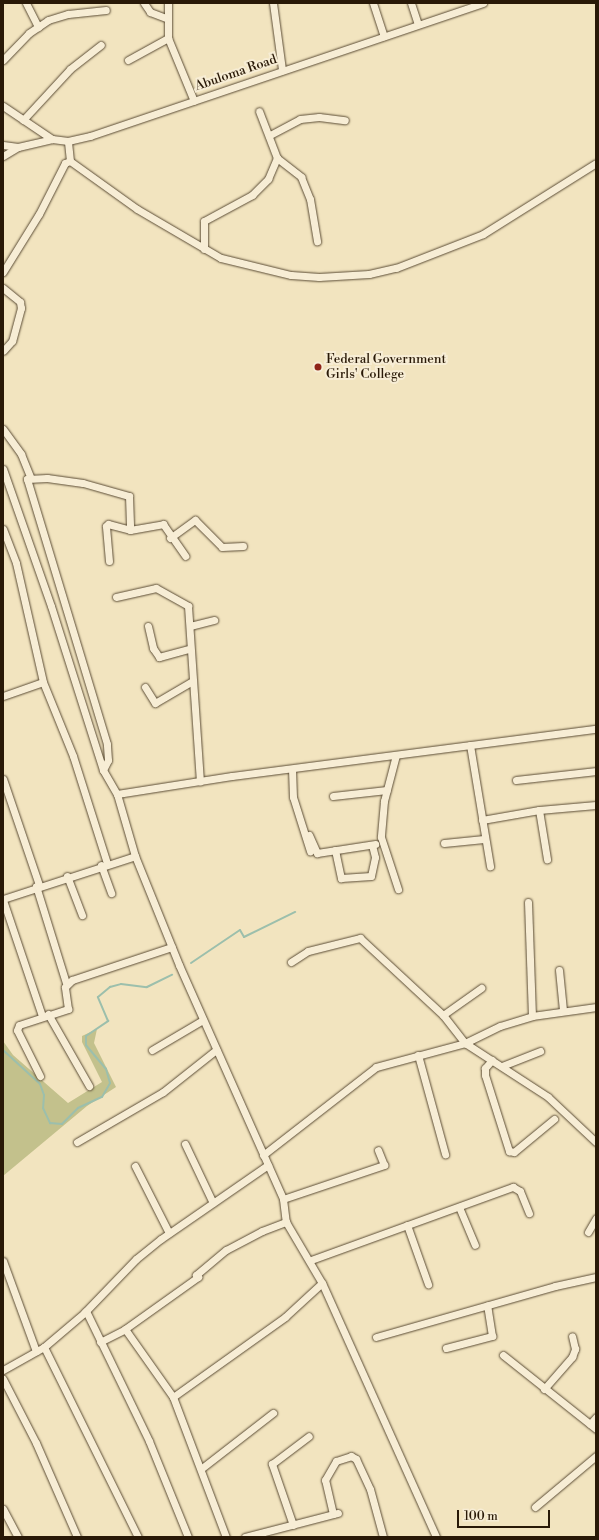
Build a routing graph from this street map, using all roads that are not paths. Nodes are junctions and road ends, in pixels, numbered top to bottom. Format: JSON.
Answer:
{"nodes":[{"id":1,"x":26,"y":3,"type":"edge"},
{"id":2,"x":144,"y":3,"type":"edge"},
{"id":3,"x":168,"y":3,"type":"edge"},
{"id":4,"x":273,"y":3,"type":"edge"},
{"id":5,"x":373,"y":3,"type":"edge"},
{"id":6,"x":411,"y":3,"type":"edge"},
{"id":7,"x":483,"y":3,"type":"edge"},
{"id":8,"x":106,"y":10,"type":"dead end"},
{"id":9,"x":166,"y":18,"type":"junction"},
{"id":10,"x":418,"y":24,"type":"junction"},
{"id":11,"x":38,"y":27,"type":"junction"},
{"id":12,"x":384,"y":36,"type":"junction"},
{"id":13,"x":168,"y":38,"type":"junction"},
{"id":14,"x":101,"y":45,"type":"dead end"},
{"id":15,"x":3,"y":60,"type":"edge"},
{"id":16,"x":128,"y":60,"type":"dead end"},
{"id":17,"x":282,"y":70,"type":"junction"},
{"id":18,"x":194,"y":101,"type":"junction"},
{"id":19,"x":3,"y":106,"type":"edge"},
{"id":20,"x":259,"y":111,"type":"dead end"},
{"id":21,"x":23,"y":120,"type":"junction"},
{"id":22,"x":345,"y":120,"type":"dead end"},
{"id":23,"x":270,"y":135,"type":"junction"},
{"id":24,"x":52,"y":139,"type":"junction"},
{"id":25,"x":68,"y":140,"type":"junction"},
{"id":26,"x":3,"y":145,"type":"edge"},
{"id":27,"x":18,"y":147,"type":"junction"},
{"id":28,"x":3,"y":156,"type":"edge"},
{"id":29,"x":277,"y":158,"type":"junction"},
{"id":30,"x":70,"y":161,"type":"junction"},
{"id":31,"x":596,"y":163,"type":"edge"},
{"id":32,"x":317,"y":241,"type":"dead end"},
{"id":33,"x":204,"y":249,"type":"junction"},
{"id":34,"x":3,"y":272,"type":"edge"},
{"id":35,"x":3,"y":288,"type":"edge"},
{"id":36,"x":3,"y":351,"type":"edge"},
{"id":37,"x":3,"y":429,"type":"edge"},
{"id":38,"x":3,"y":469,"type":"edge"},
{"id":39,"x":30,"y":476,"type":"junction"},
{"id":40,"x":130,"y":530,"type":"junction"},
{"id":41,"x":3,"y":531,"type":"edge"},
{"id":42,"x":170,"y":538,"type":"junction"},
{"id":43,"x":243,"y":546,"type":"dead end"},
{"id":44,"x":185,"y":556,"type":"dead end"},
{"id":45,"x":109,"y":561,"type":"dead end"},
{"id":46,"x":116,"y":597,"type":"dead end"},
{"id":47,"x":214,"y":620,"type":"dead end"},
{"id":48,"x":148,"y":626,"type":"dead end"},
{"id":49,"x":190,"y":626,"type":"junction"},
{"id":50,"x":188,"y":649,"type":"junction"},
{"id":51,"x":44,"y":682,"type":"junction"},
{"id":52,"x":191,"y":682,"type":"junction"},
{"id":53,"x":145,"y":686,"type":"dead end"},
{"id":54,"x":3,"y":696,"type":"edge"},
{"id":55,"x":596,"y":729,"type":"edge"},
{"id":56,"x":470,"y":745,"type":"junction"},
{"id":57,"x":396,"y":755,"type":"junction"},
{"id":58,"x":292,"y":769,"type":"junction"},
{"id":59,"x":103,"y":770,"type":"junction"},
{"id":60,"x":596,"y":771,"type":"edge"},
{"id":61,"x":3,"y":779,"type":"edge"},
{"id":62,"x":516,"y":780,"type":"dead end"},
{"id":63,"x":200,"y":782,"type":"junction"},
{"id":64,"x":387,"y":790,"type":"junction"},
{"id":65,"x":117,"y":794,"type":"junction"},
{"id":66,"x":333,"y":796,"type":"dead end"},
{"id":67,"x":596,"y":805,"type":"edge"},
{"id":68,"x":539,"y":810,"type":"junction"},
{"id":69,"x":482,"y":820,"type":"junction"},
{"id":70,"x":309,"y":835,"type":"dead end"},
{"id":71,"x":484,"y":839,"type":"junction"},
{"id":72,"x":382,"y":843,"type":"junction"},
{"id":73,"x":444,"y":843,"type":"dead end"},
{"id":74,"x":372,"y":845,"type":"junction"},
{"id":75,"x":335,"y":850,"type":"junction"},
{"id":76,"x":310,"y":851,"type":"dead end"},
{"id":77,"x":135,"y":856,"type":"junction"},
{"id":78,"x":547,"y":859,"type":"dead end"},
{"id":79,"x":104,"y":864,"type":"junction"},
{"id":80,"x":490,"y":866,"type":"dead end"},
{"id":81,"x":67,"y":876,"type":"junction"},
{"id":82,"x":38,"y":885,"type":"junction"},
{"id":83,"x":398,"y":889,"type":"dead end"},
{"id":84,"x":111,"y":893,"type":"dead end"},
{"id":85,"x":3,"y":899,"type":"edge"},
{"id":86,"x":528,"y":902,"type":"dead end"},
{"id":87,"x":82,"y":915,"type":"dead end"},
{"id":88,"x":172,"y":947,"type":"junction"},
{"id":89,"x":291,"y":962,"type":"dead end"},
{"id":90,"x":559,"y":970,"type":"dead end"},
{"id":91,"x":66,"y":983,"type":"junction"},
{"id":92,"x":481,"y":988,"type":"dead end"},
{"id":93,"x":596,"y":1007,"type":"edge"},
{"id":94,"x":563,"y":1010,"type":"junction"},
{"id":95,"x":45,"y":1015,"type":"junction"},
{"id":96,"x":442,"y":1015,"type":"junction"},
{"id":97,"x":532,"y":1016,"type":"junction"},
{"id":98,"x":203,"y":1020,"type":"junction"},
{"id":99,"x":465,"y":1044,"type":"junction"},
{"id":100,"x":152,"y":1050,"type":"dead end"},
{"id":101,"x":216,"y":1050,"type":"junction"},
{"id":102,"x":540,"y":1051,"type":"dead end"},
{"id":103,"x":418,"y":1055,"type":"junction"},
{"id":104,"x":492,"y":1060,"type":"junction"},
{"id":105,"x":502,"y":1066,"type":"junction"},
{"id":106,"x":40,"y":1076,"type":"dead end"},
{"id":107,"x":89,"y":1086,"type":"dead end"},
{"id":108,"x":554,"y":1119,"type":"dead end"},
{"id":109,"x":77,"y":1142,"type":"dead end"},
{"id":110,"x":596,"y":1142,"type":"edge"},
{"id":111,"x":185,"y":1144,"type":"dead end"},
{"id":112,"x":378,"y":1150,"type":"dead end"},
{"id":113,"x":445,"y":1154,"type":"dead end"},
{"id":114,"x":263,"y":1155,"type":"junction"},
{"id":115,"x":268,"y":1165,"type":"junction"},
{"id":116,"x":135,"y":1166,"type":"dead end"},
{"id":117,"x":283,"y":1199,"type":"junction"},
{"id":118,"x":213,"y":1203,"type":"junction"},
{"id":119,"x":459,"y":1207,"type":"junction"},
{"id":120,"x":530,"y":1214,"type":"dead end"},
{"id":121,"x":596,"y":1218,"type":"edge"},
{"id":122,"x":286,"y":1222,"type":"junction"},
{"id":123,"x":407,"y":1225,"type":"junction"},
{"id":124,"x":588,"y":1232,"type":"dead end"},
{"id":125,"x":169,"y":1233,"type":"junction"},
{"id":126,"x":475,"y":1246,"type":"dead end"},
{"id":127,"x":311,"y":1260,"type":"junction"},
{"id":128,"x":3,"y":1261,"type":"edge"},
{"id":129,"x":596,"y":1278,"type":"edge"},
{"id":130,"x":322,"y":1283,"type":"junction"},
{"id":131,"x":428,"y":1284,"type":"dead end"},
{"id":132,"x":487,"y":1305,"type":"junction"},
{"id":133,"x":86,"y":1311,"type":"junction"},
{"id":134,"x":125,"y":1329,"type":"junction"},
{"id":135,"x":572,"y":1336,"type":"dead end"},
{"id":136,"x":376,"y":1337,"type":"dead end"},
{"id":137,"x":100,"y":1342,"type":"junction"},
{"id":138,"x":44,"y":1347,"type":"junction"},
{"id":139,"x":446,"y":1348,"type":"dead end"},
{"id":140,"x":36,"y":1351,"type":"junction"},
{"id":141,"x":503,"y":1354,"type":"dead end"},
{"id":142,"x":3,"y":1370,"type":"edge"},
{"id":143,"x":3,"y":1379,"type":"edge"},
{"id":144,"x":544,"y":1389,"type":"junction"},
{"id":145,"x":173,"y":1396,"type":"junction"},
{"id":146,"x":274,"y":1413,"type":"dead end"},
{"id":147,"x":596,"y":1417,"type":"edge"},
{"id":148,"x":593,"y":1426,"type":"edge"},
{"id":149,"x":309,"y":1436,"type":"dead end"},
{"id":150,"x":596,"y":1456,"type":"edge"},
{"id":151,"x":202,"y":1468,"type":"junction"},
{"id":152,"x":535,"y":1506,"type":"dead end"},
{"id":153,"x":3,"y":1509,"type":"edge"},
{"id":154,"x":293,"y":1525,"type":"junction"},
{"id":155,"x":18,"y":1537,"type":"edge"},
{"id":156,"x":77,"y":1537,"type":"edge"},
{"id":157,"x":138,"y":1537,"type":"edge"},
{"id":158,"x":188,"y":1537,"type":"edge"},
{"id":159,"x":226,"y":1537,"type":"edge"},
{"id":160,"x":245,"y":1537,"type":"edge"},
{"id":161,"x":383,"y":1537,"type":"edge"},
{"id":162,"x":436,"y":1537,"type":"edge"}],
"edges":[{"from":1,"to":11,"type":"street"},
{"from":2,"to":9,"type":"street"},
{"from":3,"to":9,"type":"street"},
{"from":4,"to":17,"type":"street"},
{"from":5,"to":12,"type":"street"},
{"from":6,"to":10,"type":"street"},
{"from":7,"to":10,"type":"street","name":"Abuloma Road"},
{"from":8,"to":11,"type":"street"},
{"from":9,"to":13,"type":"street"},
{"from":10,"to":12,"type":"street","name":"Abuloma Road"},
{"from":11,"to":15,"type":"street"},
{"from":12,"to":17,"type":"street","name":"Abuloma Road"},
{"from":13,"to":16,"type":"street"},
{"from":13,"to":18,"type":"street"},
{"from":14,"to":21,"type":"street"},
{"from":17,"to":18,"type":"street","name":"Abuloma Road"},
{"from":18,"to":25,"type":"street","name":"Abuloma Road"},
{"from":19,"to":21,"type":"street","name":"Abuloma Road"},
{"from":20,"to":23,"type":"street"},
{"from":21,"to":24,"type":"street","name":"Abuloma Road"},
{"from":22,"to":23,"type":"street"},
{"from":23,"to":29,"type":"street"},
{"from":24,"to":25,"type":"street","name":"Abuloma Road"},
{"from":24,"to":27,"type":"street"},
{"from":25,"to":30,"type":"street"},
{"from":26,"to":27,"type":"street"},
{"from":27,"to":28,"type":"street"},
{"from":29,"to":32,"type":"street"},
{"from":29,"to":33,"type":"street"},
{"from":30,"to":33,"type":"street"},
{"from":30,"to":34,"type":"street"},
{"from":31,"to":33,"type":"street"},
{"from":35,"to":36,"type":"street"},
{"from":37,"to":39,"type":"street"},
{"from":38,"to":59,"type":"street"},
{"from":39,"to":40,"type":"street"},
{"from":39,"to":59,"type":"street"},
{"from":40,"to":42,"type":"street"},
{"from":40,"to":45,"type":"street"},
{"from":41,"to":51,"type":"street"},
{"from":42,"to":43,"type":"street"},
{"from":42,"to":44,"type":"street"},
{"from":46,"to":49,"type":"street"},
{"from":47,"to":49,"type":"street"},
{"from":48,"to":50,"type":"street"},
{"from":49,"to":50,"type":"street"},
{"from":50,"to":52,"type":"street"},
{"from":51,"to":54,"type":"street"},
{"from":51,"to":79,"type":"street"},
{"from":52,"to":53,"type":"street"},
{"from":52,"to":63,"type":"street"},
{"from":55,"to":56,"type":"street"},
{"from":56,"to":57,"type":"street"},
{"from":56,"to":69,"type":"street"},
{"from":57,"to":58,"type":"street"},
{"from":57,"to":64,"type":"street"},
{"from":58,"to":63,"type":"street"},
{"from":58,"to":76,"type":"street"},
{"from":59,"to":65,"type":"street"},
{"from":60,"to":62,"type":"street"},
{"from":61,"to":82,"type":"street"},
{"from":63,"to":65,"type":"street"},
{"from":64,"to":66,"type":"street"},
{"from":64,"to":72,"type":"street"},
{"from":65,"to":77,"type":"street"},
{"from":67,"to":68,"type":"street"},
{"from":68,"to":69,"type":"street"},
{"from":68,"to":78,"type":"street"},
{"from":69,"to":71,"type":"street"},
{"from":70,"to":75,"type":"street"},
{"from":71,"to":73,"type":"street"},
{"from":71,"to":80,"type":"street"},
{"from":72,"to":74,"type":"street"},
{"from":72,"to":83,"type":"street"},
{"from":74,"to":75,"type":"street"},
{"from":74,"to":75,"type":"street"},
{"from":77,"to":79,"type":"street"},
{"from":77,"to":88,"type":"street"},
{"from":79,"to":81,"type":"street"},
{"from":79,"to":84,"type":"street"},
{"from":81,"to":82,"type":"street"},
{"from":81,"to":87,"type":"street"},
{"from":82,"to":85,"type":"street"},
{"from":82,"to":91,"type":"street"},
{"from":85,"to":95,"type":"street"},
{"from":86,"to":97,"type":"street"},
{"from":88,"to":91,"type":"street"},
{"from":88,"to":98,"type":"street"},
{"from":89,"to":96,"type":"street"},
{"from":90,"to":94,"type":"street"},
{"from":91,"to":95,"type":"street"},
{"from":92,"to":96,"type":"street"},
{"from":93,"to":94,"type":"street"},
{"from":94,"to":97,"type":"street"},
{"from":95,"to":106,"type":"street"},
{"from":95,"to":107,"type":"street"},
{"from":96,"to":99,"type":"street"},
{"from":97,"to":99,"type":"street"},
{"from":98,"to":100,"type":"street"},
{"from":98,"to":101,"type":"street"},
{"from":99,"to":103,"type":"street"},
{"from":99,"to":104,"type":"street"},
{"from":101,"to":109,"type":"street"},
{"from":101,"to":114,"type":"street"},
{"from":102,"to":105,"type":"street"},
{"from":103,"to":113,"type":"street"},
{"from":103,"to":114,"type":"street"},
{"from":104,"to":105,"type":"street"},
{"from":104,"to":108,"type":"street"},
{"from":105,"to":110,"type":"street"},
{"from":111,"to":118,"type":"street"},
{"from":112,"to":117,"type":"street"},
{"from":114,"to":115,"type":"street"},
{"from":115,"to":117,"type":"street"},
{"from":115,"to":118,"type":"street"},
{"from":116,"to":125,"type":"street"},
{"from":117,"to":122,"type":"street"},
{"from":118,"to":125,"type":"street"},
{"from":119,"to":120,"type":"street"},
{"from":119,"to":123,"type":"street"},
{"from":119,"to":126,"type":"street"},
{"from":121,"to":124,"type":"street"},
{"from":122,"to":127,"type":"street"},
{"from":122,"to":134,"type":"street"},
{"from":123,"to":127,"type":"street"},
{"from":123,"to":131,"type":"street"},
{"from":125,"to":133,"type":"street"},
{"from":127,"to":130,"type":"street"},
{"from":128,"to":140,"type":"street"},
{"from":129,"to":132,"type":"street"},
{"from":130,"to":145,"type":"street"},
{"from":130,"to":162,"type":"street"},
{"from":132,"to":136,"type":"street"},
{"from":132,"to":139,"type":"street"},
{"from":133,"to":137,"type":"street"},
{"from":133,"to":138,"type":"street"},
{"from":134,"to":137,"type":"street"},
{"from":134,"to":145,"type":"street"},
{"from":135,"to":144,"type":"street"},
{"from":137,"to":158,"type":"street"},
{"from":138,"to":140,"type":"street"},
{"from":138,"to":157,"type":"street"},
{"from":140,"to":142,"type":"street"},
{"from":141,"to":144,"type":"street"},
{"from":143,"to":156,"type":"street"},
{"from":144,"to":148,"type":"street"},
{"from":145,"to":151,"type":"street"},
{"from":146,"to":151,"type":"street"},
{"from":147,"to":148,"type":"street"},
{"from":149,"to":154,"type":"street"},
{"from":150,"to":152,"type":"street"},
{"from":151,"to":159,"type":"street"},
{"from":153,"to":155,"type":"street"},
{"from":154,"to":160,"type":"street"},
{"from":154,"to":161,"type":"street"}]}
